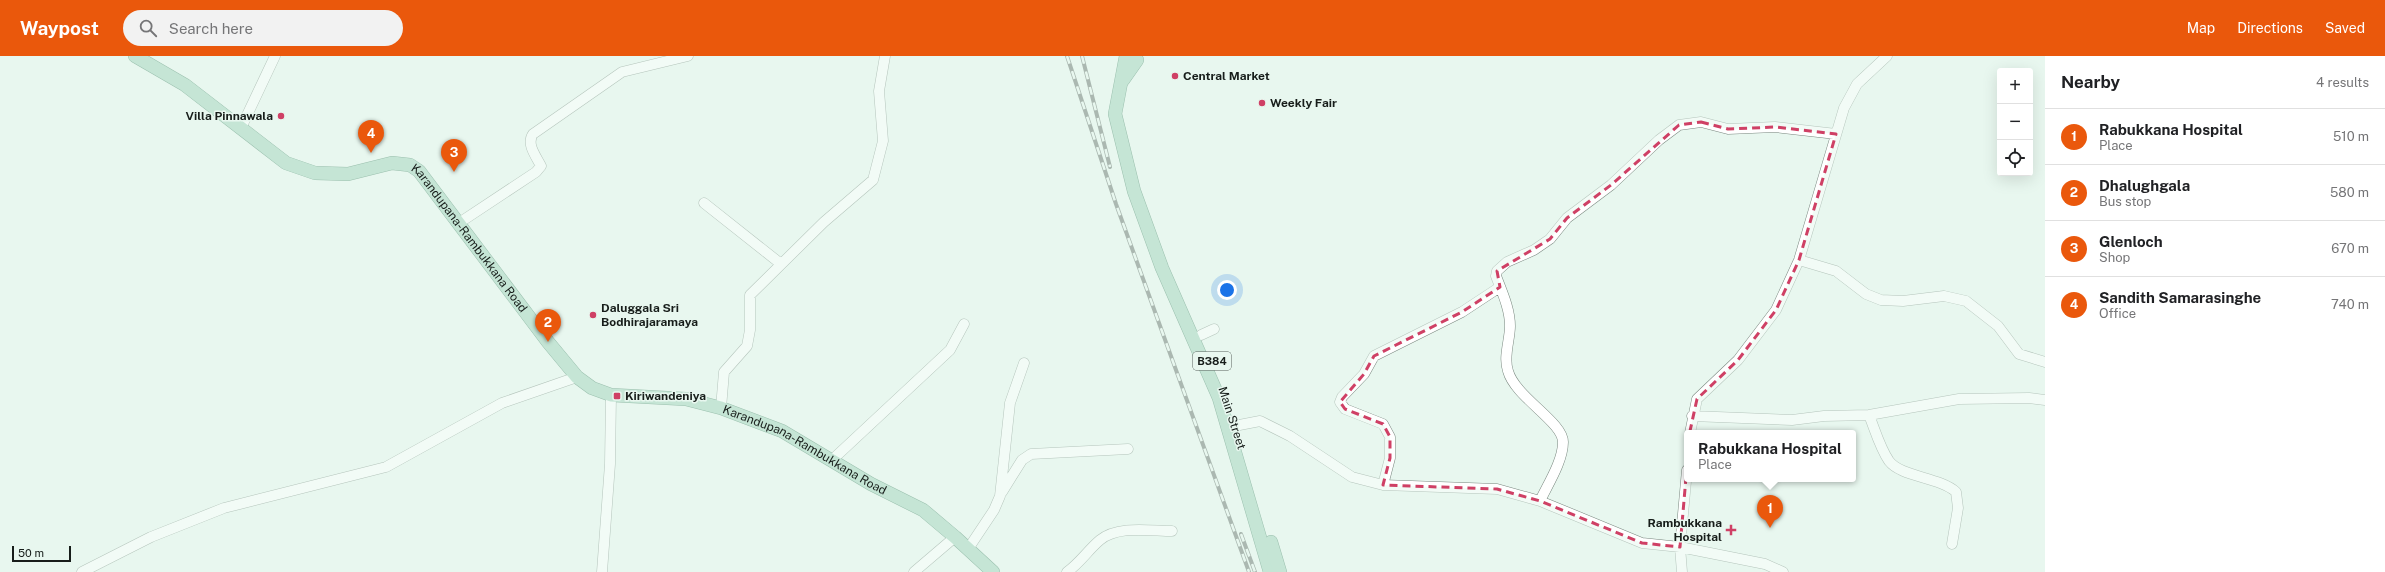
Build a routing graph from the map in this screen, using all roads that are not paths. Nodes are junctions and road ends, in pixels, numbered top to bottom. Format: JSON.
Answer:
{"nodes":[{"id":1,"x":135,"y":56,"type":"edge"},
{"id":2,"x":275,"y":56,"type":"edge"},
{"id":3,"x":688,"y":56,"type":"edge"},
{"id":4,"x":885,"y":56,"type":"edge"},
{"id":5,"x":1887,"y":56,"type":"edge"},
{"id":6,"x":1133,"y":57,"type":"edge"},
{"id":7,"x":241,"y":128,"type":"junction"},
{"id":8,"x":1836,"y":134,"type":"junction"},
{"id":9,"x":1127,"y":157,"type":"junction"},
{"id":10,"x":704,"y":203,"type":"dead end"},
{"id":11,"x":459,"y":223,"type":"junction"},
{"id":12,"x":1800,"y":260,"type":"junction"},
{"id":13,"x":781,"y":264,"type":"junction"},
{"id":14,"x":1500,"y":287,"type":"junction"},
{"id":15,"x":964,"y":324,"type":"dead end"},
{"id":16,"x":1214,"y":329,"type":"dead end"},
{"id":17,"x":1201,"y":335,"type":"junction"},
{"id":18,"x":2045,"y":362,"type":"edge"},
{"id":19,"x":1024,"y":363,"type":"dead end"},
{"id":20,"x":577,"y":377,"type":"junction"},
{"id":21,"x":612,"y":395,"type":"junction"},
{"id":22,"x":2045,"y":400,"type":"edge"},
{"id":23,"x":720,"y":408,"type":"junction"},
{"id":24,"x":1692,"y":416,"type":"junction"},
{"id":25,"x":1869,"y":416,"type":"junction"},
{"id":26,"x":1232,"y":426,"type":"junction"},
{"id":27,"x":1690,"y":430,"type":"edge"},
{"id":28,"x":1128,"y":449,"type":"dead end"},
{"id":29,"x":832,"y":460,"type":"junction"},
{"id":30,"x":1686,"y":482,"type":"edge"},
{"id":31,"x":1383,"y":485,"type":"junction"},
{"id":32,"x":1000,"y":496,"type":"junction"},
{"id":33,"x":1540,"y":501,"type":"junction"},
{"id":34,"x":1172,"y":531,"type":"dead end"},
{"id":35,"x":956,"y":537,"type":"junction"},
{"id":36,"x":1952,"y":544,"type":"dead end"},
{"id":37,"x":1680,"y":547,"type":"junction"},
{"id":38,"x":968,"y":549,"type":"junction"},
{"id":39,"x":82,"y":572,"type":"edge"},
{"id":40,"x":602,"y":572,"type":"edge"},
{"id":41,"x":914,"y":572,"type":"edge"},
{"id":42,"x":993,"y":572,"type":"edge"},
{"id":43,"x":1067,"y":572,"type":"edge"},
{"id":44,"x":1270,"y":572,"type":"edge"},
{"id":45,"x":1280,"y":572,"type":"edge"},
{"id":46,"x":1682,"y":572,"type":"edge"},
{"id":47,"x":1783,"y":572,"type":"edge"}],
"edges":[{"from":1,"to":7,"type":"main road","name":"Karandupana-Rambukkana Road"},
{"from":2,"to":7,"type":"street"},
{"from":3,"to":11,"type":"street"},
{"from":4,"to":13,"type":"street"},
{"from":5,"to":8,"type":"street"},
{"from":6,"to":9,"type":"main road","name":"Main Street","number":"B384"},
{"from":7,"to":11,"type":"main road","name":"Karandupana-Rambukkana Road"},
{"from":8,"to":12,"type":"street"},
{"from":8,"to":14,"type":"street"},
{"from":9,"to":17,"type":"main road","name":"Main Street","number":"B384"},
{"from":9,"to":26,"type":"main road","name":"Main Street","number":"B384"},
{"from":10,"to":13,"type":"street"},
{"from":11,"to":20,"type":"main road","name":"Karandupana-Rambukkana Road"},
{"from":12,"to":18,"type":"street"},
{"from":12,"to":24,"type":"street"},
{"from":13,"to":23,"type":"street"},
{"from":14,"to":31,"type":"street"},
{"from":14,"to":33,"type":"street"},
{"from":15,"to":29,"type":"street"},
{"from":16,"to":17,"type":"street"},
{"from":17,"to":26,"type":"main road","name":"Main Street","number":"B384"},
{"from":19,"to":32,"type":"street"},
{"from":20,"to":21,"type":"main road","name":"Karandupana-Rambukkana Road"},
{"from":20,"to":39,"type":"street"},
{"from":21,"to":23,"type":"main road","name":"Karandupana-Rambukkana Road"},
{"from":21,"to":40,"type":"street"},
{"from":22,"to":25,"type":"street"},
{"from":23,"to":29,"type":"main road","name":"Karandupana-Rambukkana Road"},
{"from":24,"to":25,"type":"street"},
{"from":24,"to":27,"type":"street"},
{"from":25,"to":36,"type":"street"},
{"from":26,"to":31,"type":"street"},
{"from":26,"to":44,"type":"main road","name":"Main Street","number":"B384"},
{"from":26,"to":45,"type":"main road","name":"Main Street","number":"B384"},
{"from":28,"to":32,"type":"street"},
{"from":29,"to":35,"type":"main road","name":"Karandupana-Rambukkana Road"},
{"from":30,"to":37,"type":"street"},
{"from":31,"to":33,"type":"street"},
{"from":32,"to":38,"type":"street"},
{"from":33,"to":37,"type":"street"},
{"from":34,"to":43,"type":"street"},
{"from":35,"to":38,"type":"main road","name":"Karandupana-Rambukkana Road"},
{"from":35,"to":41,"type":"street"},
{"from":37,"to":46,"type":"street"},
{"from":37,"to":47,"type":"street"},
{"from":38,"to":42,"type":"main road","name":"Karandupana-Rambukkana Road"}]}
